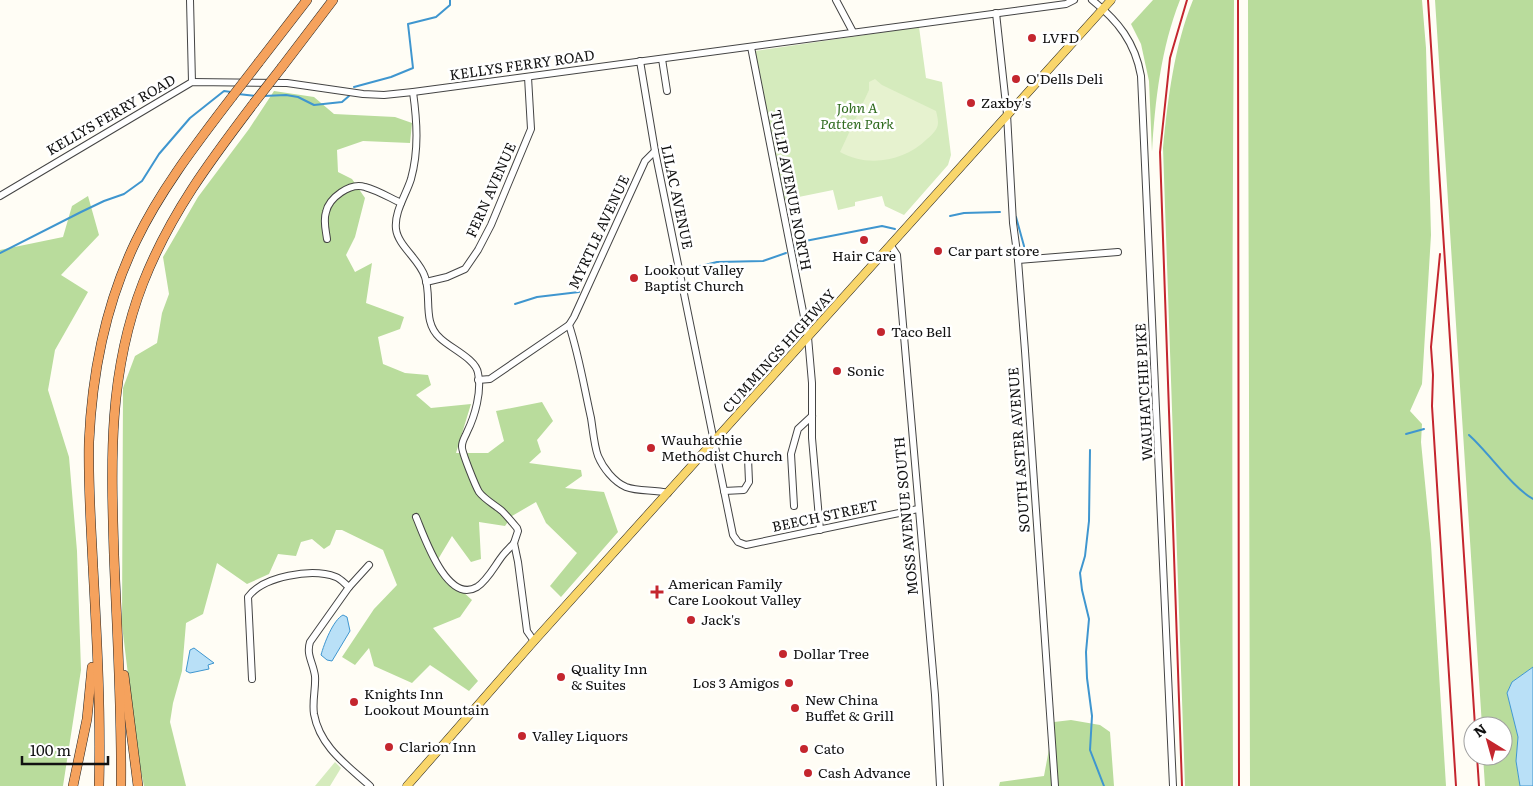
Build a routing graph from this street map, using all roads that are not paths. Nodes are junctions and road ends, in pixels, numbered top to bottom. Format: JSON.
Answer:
{"nodes":[{"id":1,"x":190,"y":0,"type":"edge"},
{"id":2,"x":307,"y":0,"type":"edge"},
{"id":3,"x":333,"y":0,"type":"edge"},
{"id":4,"x":836,"y":0,"type":"edge"},
{"id":5,"x":1074,"y":0,"type":"edge"},
{"id":6,"x":1092,"y":0,"type":"edge"},
{"id":7,"x":1111,"y":0,"type":"edge"},
{"id":8,"x":1103,"y":9,"type":"junction"},
{"id":9,"x":996,"y":13,"type":"junction"},
{"id":10,"x":853,"y":32,"type":"junction"},
{"id":11,"x":750,"y":47,"type":"junction"},
{"id":12,"x":662,"y":59,"type":"junction"},
{"id":13,"x":640,"y":61,"type":"junction"},
{"id":14,"x":528,"y":77,"type":"junction"},
{"id":15,"x":192,"y":82,"type":"junction"},
{"id":16,"x":667,"y":91,"type":"dead end"},
{"id":17,"x":413,"y":92,"type":"junction"},
{"id":18,"x":1007,"y":114,"type":"junction"},
{"id":19,"x":654,"y":151,"type":"junction"},
{"id":20,"x":0,"y":196,"type":"edge"},
{"id":21,"x":401,"y":203,"type":"junction"},
{"id":22,"x":327,"y":239,"type":"dead end"},
{"id":23,"x":891,"y":246,"type":"junction"},
{"id":24,"x":1118,"y":252,"type":"dead end"},
{"id":25,"x":1018,"y":260,"type":"junction"},
{"id":26,"x":426,"y":282,"type":"junction"},
{"id":27,"x":568,"y":325,"type":"junction"},
{"id":28,"x":808,"y":337,"type":"junction"},
{"id":29,"x":478,"y":380,"type":"junction"},
{"id":30,"x":812,"y":416,"type":"junction"},
{"id":31,"x":714,"y":442,"type":"junction"},
{"id":32,"x":748,"y":458,"type":"dead end"},
{"id":33,"x":724,"y":491,"type":"junction"},
{"id":34,"x":668,"y":493,"type":"junction"},
{"id":35,"x":794,"y":506,"type":"dead end"},
{"id":36,"x":918,"y":509,"type":"junction"},
{"id":37,"x":416,"y":517,"type":"dead end"},
{"id":38,"x":820,"y":530,"type":"junction"},
{"id":39,"x":738,"y":542,"type":"joint"},
{"id":40,"x":514,"y":543,"type":"junction"},
{"id":41,"x":369,"y":565,"type":"dead end"},
{"id":42,"x":349,"y":587,"type":"junction"},
{"id":43,"x":117,"y":618,"type":"junction"},
{"id":44,"x":96,"y":632,"type":"junction"},
{"id":45,"x":534,"y":641,"type":"junction"},
{"id":46,"x":252,"y":678,"type":"dead end"},
{"id":47,"x":73,"y":786,"type":"edge"},
{"id":48,"x":99,"y":786,"type":"edge"},
{"id":49,"x":121,"y":786,"type":"edge"},
{"id":50,"x":138,"y":786,"type":"edge"},
{"id":51,"x":370,"y":786,"type":"edge"},
{"id":52,"x":407,"y":786,"type":"edge"},
{"id":53,"x":940,"y":786,"type":"edge"},
{"id":54,"x":1055,"y":786,"type":"edge"},
{"id":55,"x":1173,"y":786,"type":"edge"}],
"edges":[{"from":1,"to":15,"type":"street"},
{"from":2,"to":44,"type":"highway","bridge":true},
{"from":3,"to":43,"type":"highway","bridge":true},
{"from":4,"to":10,"type":"street"},
{"from":5,"to":9,"type":"street","name":"KELLYS FERRY ROAD"},
{"from":6,"to":8,"type":"street","name":"WAUHATCHIE PIKE"},
{"from":7,"to":8,"type":"main road","name":"CUMMINGS HIGHWAY"},
{"from":8,"to":18,"type":"main road","name":"CUMMINGS HIGHWAY"},
{"from":8,"to":55,"type":"street","name":"WAUHATCHIE PIKE"},
{"from":9,"to":10,"type":"street","name":"KELLYS FERRY ROAD"},
{"from":9,"to":18,"type":"street","name":"SOUTH ASTER AVENUE"},
{"from":10,"to":11,"type":"street","name":"KELLYS FERRY ROAD"},
{"from":11,"to":12,"type":"street","name":"KELLYS FERRY ROAD"},
{"from":11,"to":28,"type":"street","name":"TULIP AVENUE NORTH"},
{"from":12,"to":13,"type":"street","name":"KELLYS FERRY ROAD"},
{"from":12,"to":16,"type":"street"},
{"from":13,"to":14,"type":"street","name":"KELLYS FERRY ROAD"},
{"from":13,"to":19,"type":"street","name":"LILAC AVENUE"},
{"from":14,"to":17,"type":"street","name":"KELLYS FERRY ROAD"},
{"from":14,"to":26,"type":"street","name":"FERN AVENUE"},
{"from":15,"to":17,"type":"street","name":"KELLYS FERRY ROAD"},
{"from":15,"to":20,"type":"street","name":"KELLYS FERRY ROAD"},
{"from":17,"to":21,"type":"street"},
{"from":18,"to":23,"type":"main road","name":"CUMMINGS HIGHWAY"},
{"from":18,"to":25,"type":"street","name":"SOUTH ASTER AVENUE"},
{"from":19,"to":27,"type":"street","name":"MYRTLE AVENUE"},
{"from":19,"to":31,"type":"street","name":"LILAC AVENUE"},
{"from":21,"to":22,"type":"street"},
{"from":21,"to":26,"type":"street"},
{"from":23,"to":28,"type":"main road","name":"CUMMINGS HIGHWAY"},
{"from":23,"to":36,"type":"street","name":"MOSS AVENUE SOUTH"},
{"from":24,"to":25,"type":"street"},
{"from":25,"to":54,"type":"street","name":"SOUTH ASTER AVENUE"},
{"from":26,"to":29,"type":"street"},
{"from":27,"to":29,"type":"street","name":"MYRTLE AVENUE"},
{"from":27,"to":34,"type":"street"},
{"from":28,"to":30,"type":"street","name":"TULIP AVENUE NORTH"},
{"from":28,"to":31,"type":"main road","name":"CUMMINGS HIGHWAY"},
{"from":29,"to":40,"type":"street"},
{"from":30,"to":35,"type":"street"},
{"from":30,"to":38,"type":"street","name":"TULIP AVENUE NORTH"},
{"from":31,"to":33,"type":"street","name":"LILAC AVENUE"},
{"from":31,"to":34,"type":"main road","name":"CUMMINGS HIGHWAY"},
{"from":32,"to":33,"type":"street"},
{"from":33,"to":39,"type":"street","name":"LILAC AVENUE"},
{"from":34,"to":45,"type":"main road","name":"CUMMINGS HIGHWAY"},
{"from":36,"to":38,"type":"street","name":"BEECH STREET"},
{"from":36,"to":53,"type":"street","name":"MOSS AVENUE SOUTH"},
{"from":37,"to":40,"type":"street"},
{"from":38,"to":39,"type":"street","name":"BEECH STREET"},
{"from":40,"to":45,"type":"street"},
{"from":41,"to":42,"type":"street"},
{"from":42,"to":46,"type":"street"},
{"from":42,"to":51,"type":"street"},
{"from":43,"to":49,"type":"highway"},
{"from":43,"to":50,"type":"highway"},
{"from":44,"to":47,"type":"highway"},
{"from":44,"to":48,"type":"highway"},
{"from":45,"to":52,"type":"main road","name":"CUMMINGS HIGHWAY"}]}
